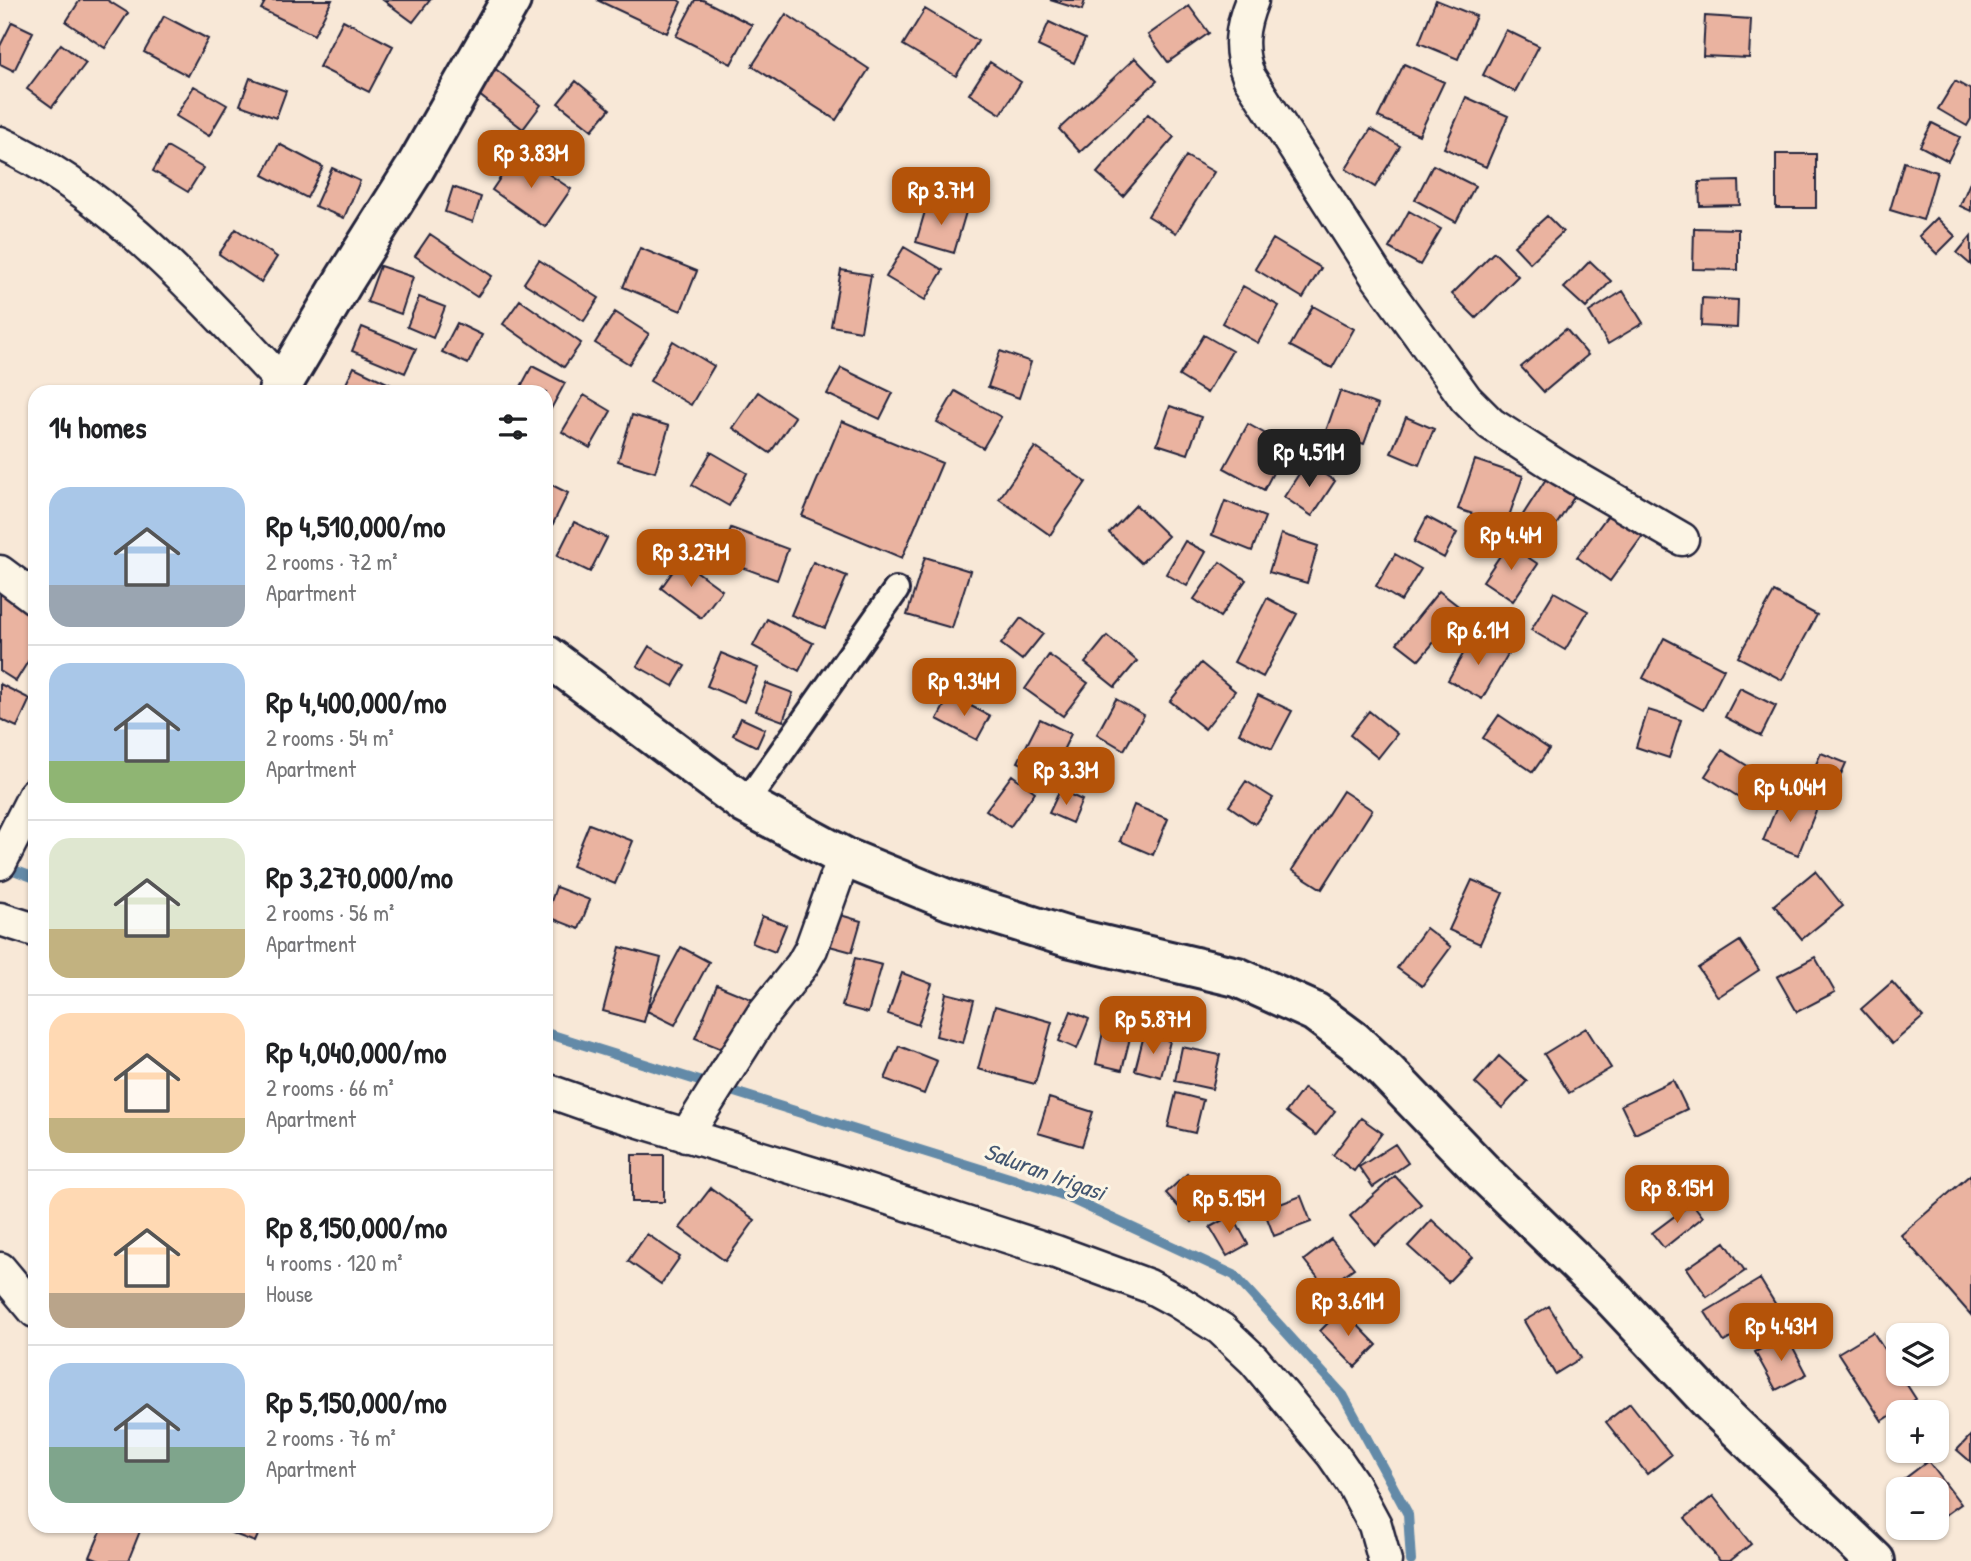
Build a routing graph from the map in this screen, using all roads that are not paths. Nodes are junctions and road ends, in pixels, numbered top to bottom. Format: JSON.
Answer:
{"nodes":[{"id":1,"x":512,"y":0,"type":"edge"},
{"id":2,"x":1251,"y":0,"type":"edge"},
{"id":3,"x":0,"y":143,"type":"edge"},
{"id":4,"x":278,"y":385,"type":"edge"},
{"id":5,"x":283,"y":385,"type":"edge"},
{"id":6,"x":1682,"y":539,"type":"dead end"},
{"id":7,"x":0,"y":572,"type":"edge"},
{"id":8,"x":896,"y":590,"type":"dead end"},
{"id":9,"x":28,"y":593,"type":"edge"},
{"id":10,"x":553,"y":660,"type":"edge"},
{"id":11,"x":745,"y":804,"type":"junction"},
{"id":12,"x":28,"y":808,"type":"edge"},
{"id":13,"x":844,"y":857,"type":"junction"},
{"id":14,"x":0,"y":863,"type":"edge"},
{"id":15,"x":0,"y":919,"type":"edge"},
{"id":16,"x":28,"y":928,"type":"edge"},
{"id":17,"x":553,"y":1092,"type":"edge"},
{"id":18,"x":686,"y":1136,"type":"junction"},
{"id":19,"x":0,"y":1269,"type":"edge"},
{"id":20,"x":28,"y":1303,"type":"edge"},
{"id":21,"x":1385,"y":1561,"type":"edge"},
{"id":22,"x":1875,"y":1561,"type":"edge"}],
"edges":[{"from":1,"to":5,"type":"street"},
{"from":2,"to":6,"type":"street"},
{"from":3,"to":4,"type":"street"},
{"from":7,"to":9,"type":"street"},
{"from":8,"to":11,"type":"street"},
{"from":10,"to":11,"type":"street"},
{"from":11,"to":13,"type":"street"},
{"from":12,"to":14,"type":"street"},
{"from":13,"to":18,"type":"street"},
{"from":13,"to":22,"type":"street"},
{"from":15,"to":16,"type":"street"},
{"from":17,"to":18,"type":"street"},
{"from":18,"to":21,"type":"street"},
{"from":19,"to":20,"type":"street"}]}
